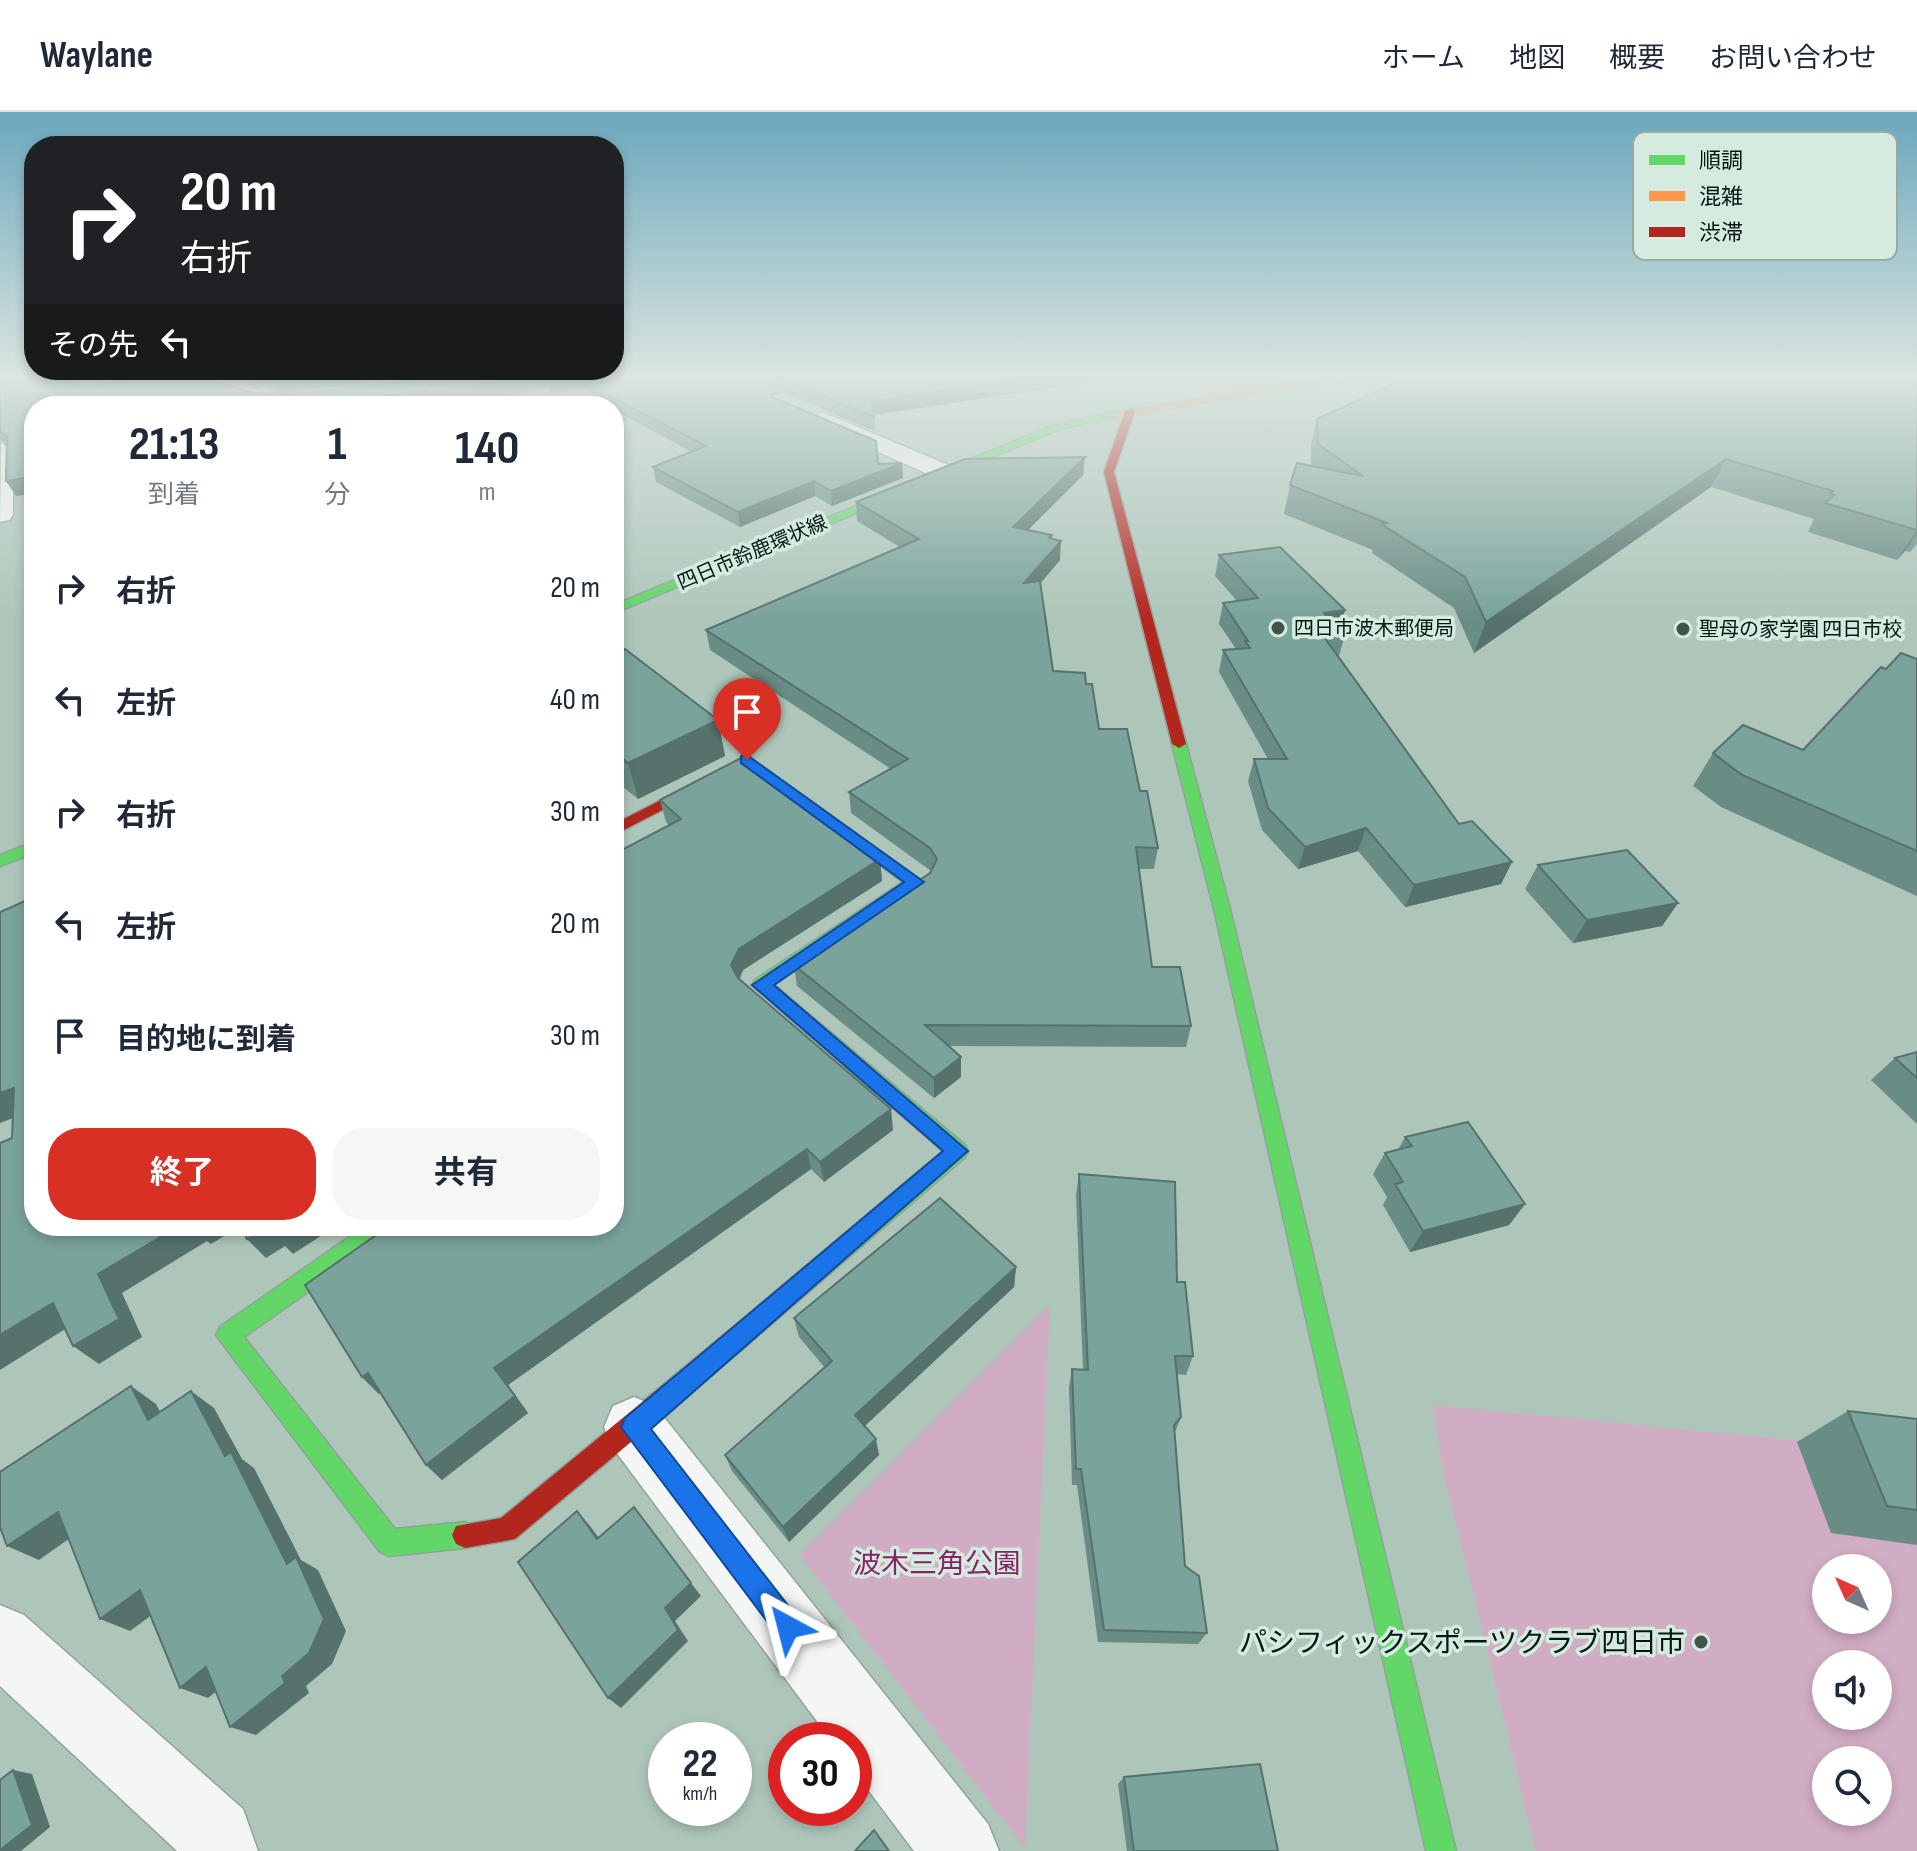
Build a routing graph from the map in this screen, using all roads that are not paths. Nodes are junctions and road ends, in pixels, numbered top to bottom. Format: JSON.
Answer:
{"nodes":[{"id":1,"x":8,"y":457,"type":"edge"},
{"id":2,"x":910,"y":457,"type":"edge"},
{"id":3,"x":981,"y":457,"type":"edge"},
{"id":4,"x":1114,"y":457,"type":"edge"},
{"id":5,"x":944,"y":472,"type":"junction"},
{"id":6,"x":8,"y":513,"type":"edge"},
{"id":7,"x":624,"y":605,"type":"edge"},
{"id":8,"x":624,"y":825,"type":"edge"},
{"id":9,"x":24,"y":851,"type":"edge"},
{"id":10,"x":0,"y":861,"type":"edge"},
{"id":11,"x":369,"y":1236,"type":"edge"},
{"id":12,"x":634,"y":1427,"type":"junction"},
{"id":13,"x":0,"y":1639,"type":"edge"},
{"id":14,"x":220,"y":1851,"type":"edge"},
{"id":15,"x":961,"y":1851,"type":"edge"},
{"id":16,"x":1441,"y":1851,"type":"edge"}],
"edges":[{"from":1,"to":6,"type":"street"},
{"from":2,"to":5,"type":"street"},
{"from":3,"to":5,"type":"street","name":"四日市鈴鹿環状線"},
{"from":4,"to":16,"type":"street"},
{"from":5,"to":7,"type":"street","name":"四日市鈴鹿環状線"},
{"from":8,"to":12,"type":"street"},
{"from":9,"to":10,"type":"street"},
{"from":11,"to":12,"type":"street"},
{"from":12,"to":15,"type":"street"},
{"from":13,"to":14,"type":"street"}]}
